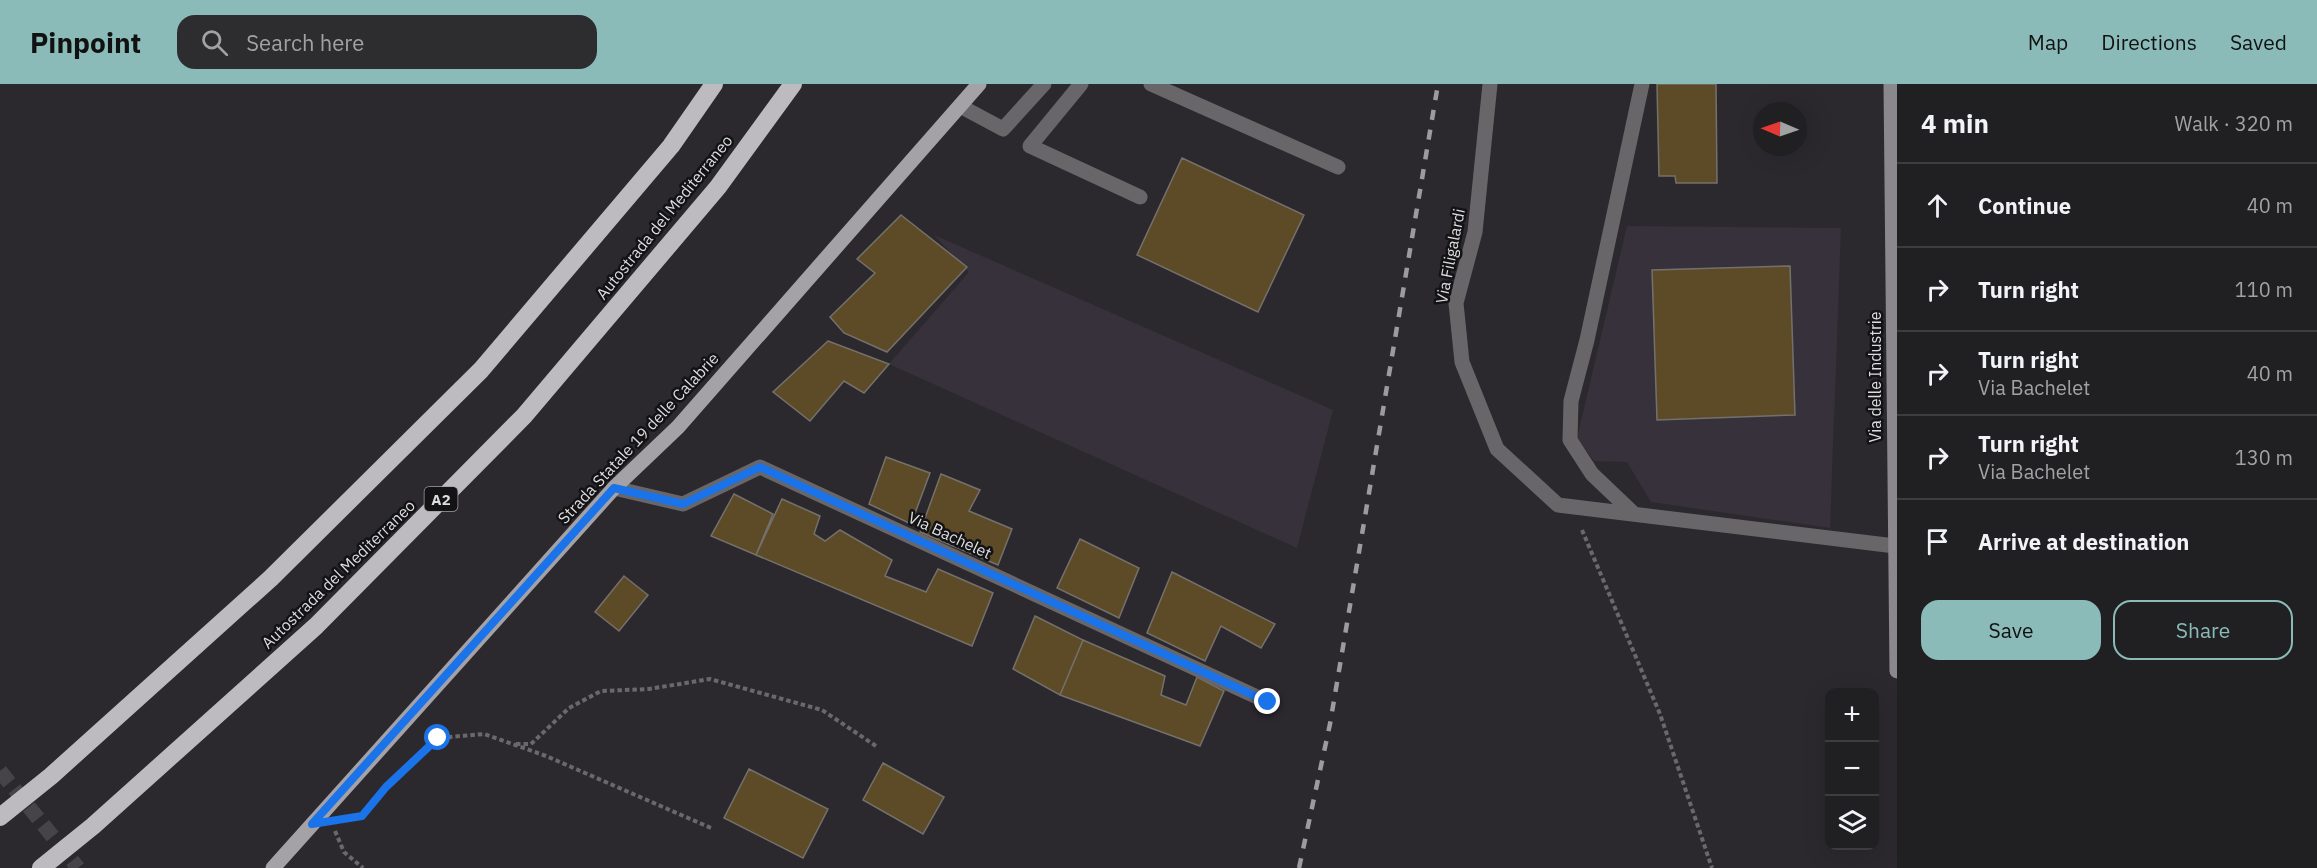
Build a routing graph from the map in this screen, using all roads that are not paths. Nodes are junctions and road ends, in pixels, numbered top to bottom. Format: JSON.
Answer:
{"nodes":[{"id":1,"x":714,"y":84,"type":"edge"},
{"id":2,"x":793,"y":84,"type":"edge"},
{"id":3,"x":979,"y":84,"type":"edge"},
{"id":4,"x":1044,"y":84,"type":"edge"},
{"id":5,"x":1081,"y":84,"type":"edge"},
{"id":6,"x":1151,"y":84,"type":"edge"},
{"id":7,"x":1490,"y":84,"type":"edge"},
{"id":8,"x":1642,"y":84,"type":"edge"},
{"id":9,"x":1891,"y":84,"type":"edge"},
{"id":10,"x":960,"y":106,"type":"junction"},
{"id":11,"x":1338,"y":167,"type":"dead end"},
{"id":12,"x":1140,"y":197,"type":"dead end"},
{"id":13,"x":614,"y":488,"type":"junction"},
{"id":14,"x":1634,"y":513,"type":"junction"},
{"id":15,"x":1895,"y":546,"type":"junction"},
{"id":16,"x":1897,"y":671,"type":"edge"},
{"id":17,"x":1268,"y":702,"type":"dead end"},
{"id":18,"x":0,"y":818,"type":"edge"},
{"id":19,"x":41,"y":868,"type":"edge"},
{"id":20,"x":273,"y":868,"type":"edge"}],
"edges":[{"from":1,"to":18,"type":"highway"},
{"from":2,"to":19,"type":"highway","name":"Autostrada del Mediterraneo","number":"A2"},
{"from":3,"to":10,"type":"main road","name":"Strada Statale 19 delle Calabrie"},
{"from":4,"to":10,"type":"street"},
{"from":5,"to":12,"type":"street"},
{"from":6,"to":11,"type":"street"},
{"from":7,"to":14,"type":"street","name":"Via Filigalardi"},
{"from":8,"to":14,"type":"street"},
{"from":9,"to":15,"type":"street","name":"Via delle Industrie"},
{"from":10,"to":13,"type":"main road","name":"Strada Statale 19 delle Calabrie"},
{"from":13,"to":17,"type":"street","name":"Via Bachelet"},
{"from":13,"to":20,"type":"main road","name":"Strada Statale 19 delle Calabrie"},
{"from":14,"to":15,"type":"street","name":"Via Filigalardi"},
{"from":15,"to":16,"type":"street","name":"Via delle Industrie"}]}
